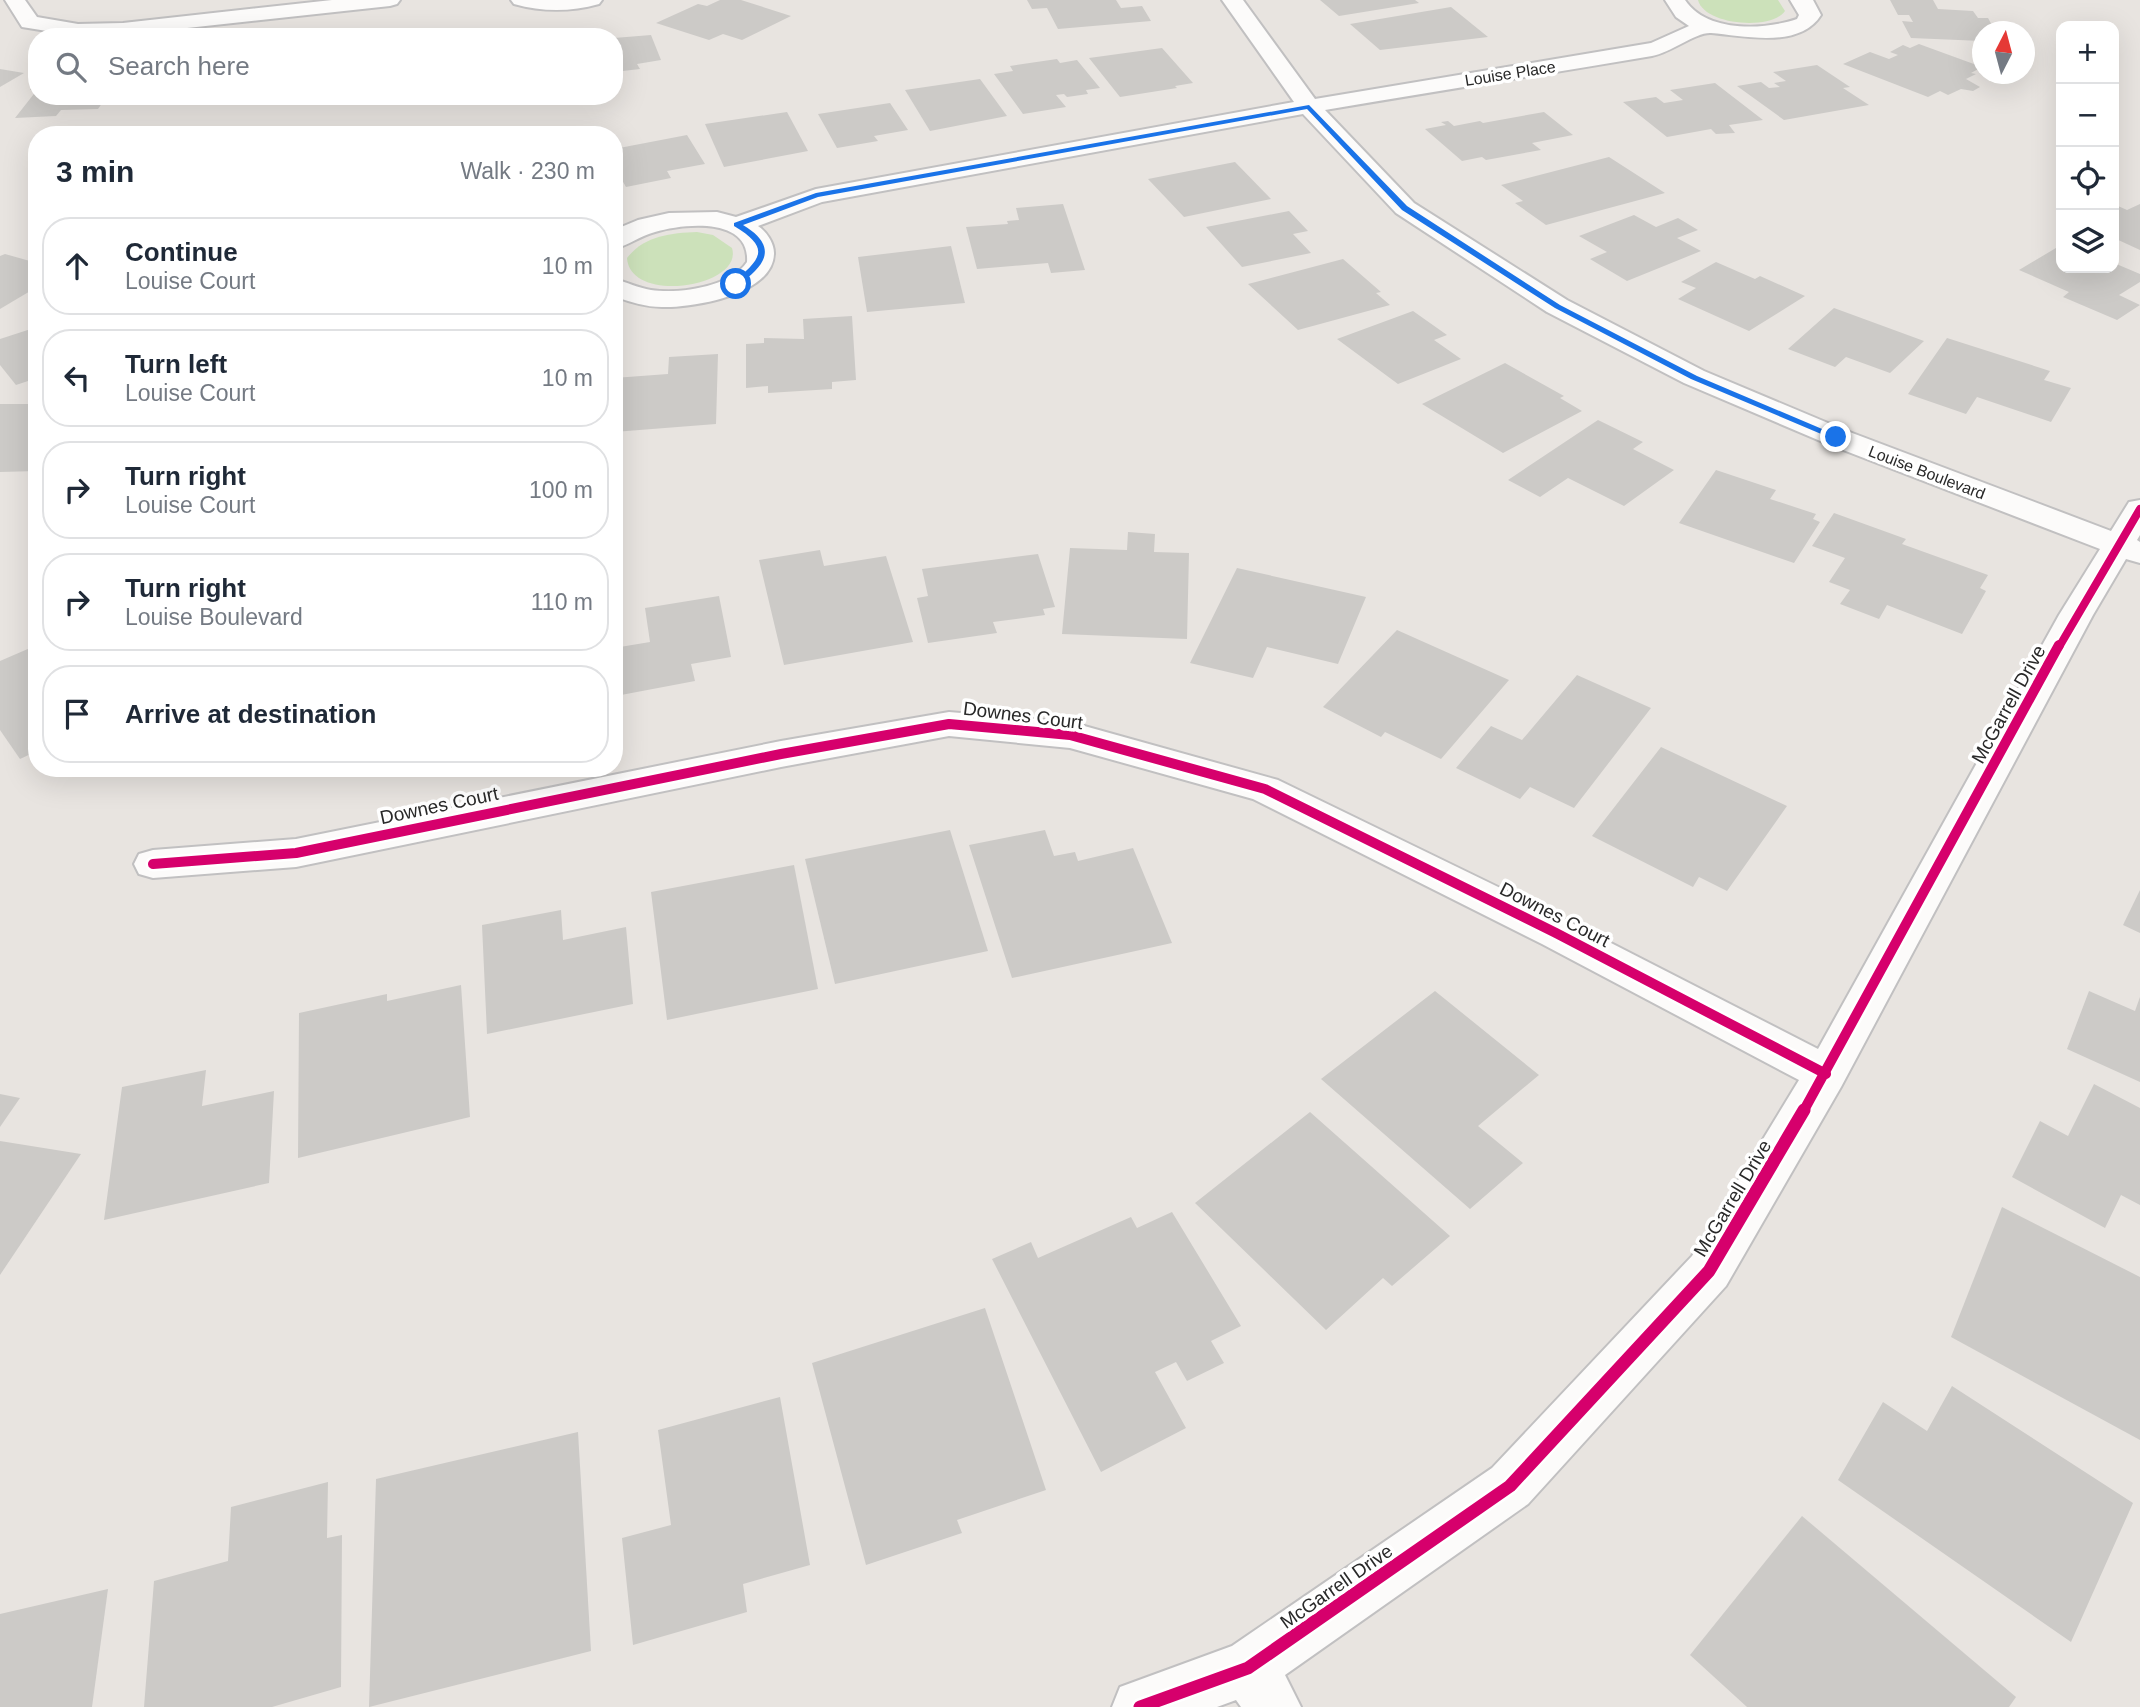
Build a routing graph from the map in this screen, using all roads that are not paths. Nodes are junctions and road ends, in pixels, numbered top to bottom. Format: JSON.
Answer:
{"nodes":[{"id":1,"x":15,"y":0,"type":"edge"},
{"id":2,"x":390,"y":0,"type":"edge"},
{"id":3,"x":521,"y":0,"type":"edge"},
{"id":4,"x":592,"y":0,"type":"edge"},
{"id":5,"x":1232,"y":0,"type":"edge"},
{"id":6,"x":1675,"y":0,"type":"edge"},
{"id":7,"x":1800,"y":0,"type":"edge"},
{"id":8,"x":1708,"y":25,"type":"junction"},
{"id":9,"x":66,"y":28,"type":"edge"},
{"id":10,"x":132,"y":28,"type":"edge"},
{"id":11,"x":1309,"y":107,"type":"junction"},
{"id":12,"x":737,"y":225,"type":"junction"},
{"id":13,"x":623,"y":236,"type":"edge"},
{"id":14,"x":623,"y":291,"type":"edge"},
{"id":15,"x":2133,"y":535,"type":"edge"},
{"id":16,"x":153,"y":864,"type":"dead end"},
{"id":17,"x":1826,"y":1074,"type":"junction"},
{"id":18,"x":1261,"y":1688,"type":"edge"},
{"id":19,"x":1140,"y":1707,"type":"edge"}],
"edges":[{"from":1,"to":9,"type":"street"},
{"from":2,"to":10,"type":"street"},
{"from":3,"to":4,"type":"street"},
{"from":5,"to":11,"type":"street","name":"Louise Boulevard"},
{"from":6,"to":8,"type":"street"},
{"from":7,"to":8,"type":"street"},
{"from":8,"to":11,"type":"street","name":"Louise Place"},
{"from":11,"to":12,"type":"street","name":"Louise Place"},
{"from":11,"to":15,"type":"street","name":"Louise Boulevard"},
{"from":12,"to":13,"type":"street"},
{"from":12,"to":14,"type":"street"},
{"from":15,"to":17,"type":"street","name":"McGarrell Drive"},
{"from":16,"to":17,"type":"street","name":"Downes Court"},
{"from":17,"to":18,"type":"street","name":"McGarrell Drive"},
{"from":18,"to":19,"type":"street","name":"McGarrell Drive"}]}
